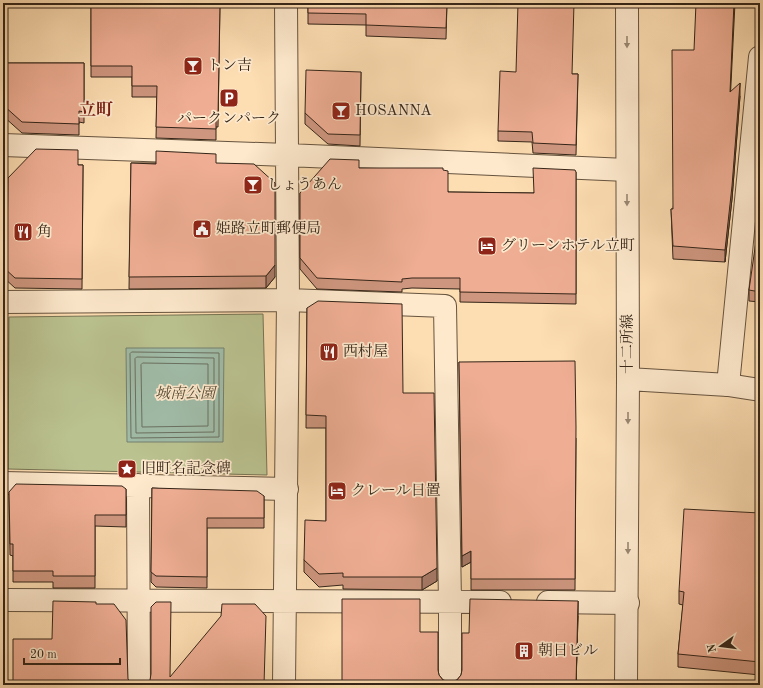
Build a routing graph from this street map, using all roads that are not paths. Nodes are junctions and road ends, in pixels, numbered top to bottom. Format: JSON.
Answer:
{"nodes":[{"id":1,"x":286,"y":3,"type":"edge"},
{"id":2,"x":627,"y":3,"type":"edge"},
{"id":3,"x":760,"y":57,"type":"edge"},
{"id":4,"x":3,"y":145,"type":"edge"},
{"id":5,"x":287,"y":155,"type":"junction"},
{"id":6,"x":627,"y":170,"type":"junction"},
{"id":7,"x":288,"y":300,"type":"junction"},
{"id":8,"x":3,"y":302,"type":"edge"},
{"id":9,"x":628,"y":379,"type":"junction"},
{"id":10,"x":728,"y":385,"type":"junction"},
{"id":11,"x":760,"y":390,"type":"edge"},
{"id":12,"x":3,"y":483,"type":"edge"},
{"id":13,"x":138,"y":485,"type":"junction"},
{"id":14,"x":287,"y":489,"type":"junction"},
{"id":15,"x":3,"y":600,"type":"edge"},
{"id":16,"x":139,"y":601,"type":"junction"},
{"id":17,"x":286,"y":601,"type":"junction"},
{"id":18,"x":450,"y":602,"type":"junction"},
{"id":19,"x":628,"y":603,"type":"junction"},
{"id":20,"x":139,"y":685,"type":"edge"},
{"id":21,"x":284,"y":685,"type":"edge"},
{"id":22,"x":450,"y":685,"type":"edge"},
{"id":23,"x":626,"y":685,"type":"edge"}],
"edges":[{"from":1,"to":5,"type":"street"},
{"from":2,"to":6,"type":"street","name":"十二所線","one_way":true},
{"from":3,"to":10,"type":"street"},
{"from":4,"to":5,"type":"street"},
{"from":5,"to":6,"type":"street"},
{"from":5,"to":7,"type":"street"},
{"from":6,"to":9,"type":"street","name":"十二所線","one_way":true},
{"from":7,"to":8,"type":"street"},
{"from":7,"to":14,"type":"street"},
{"from":7,"to":18,"type":"street"},
{"from":9,"to":10,"type":"street"},
{"from":9,"to":19,"type":"street","name":"十二所線","one_way":true},
{"from":10,"to":11,"type":"street"},
{"from":12,"to":13,"type":"street"},
{"from":13,"to":14,"type":"street"},
{"from":13,"to":16,"type":"street"},
{"from":14,"to":17,"type":"street"},
{"from":15,"to":16,"type":"street"},
{"from":16,"to":17,"type":"street"},
{"from":16,"to":20,"type":"street"},
{"from":17,"to":18,"type":"street"},
{"from":17,"to":21,"type":"street"},
{"from":18,"to":19,"type":"street"},
{"from":18,"to":22,"type":"street"},
{"from":19,"to":23,"type":"street","name":"十二所線"}]}
